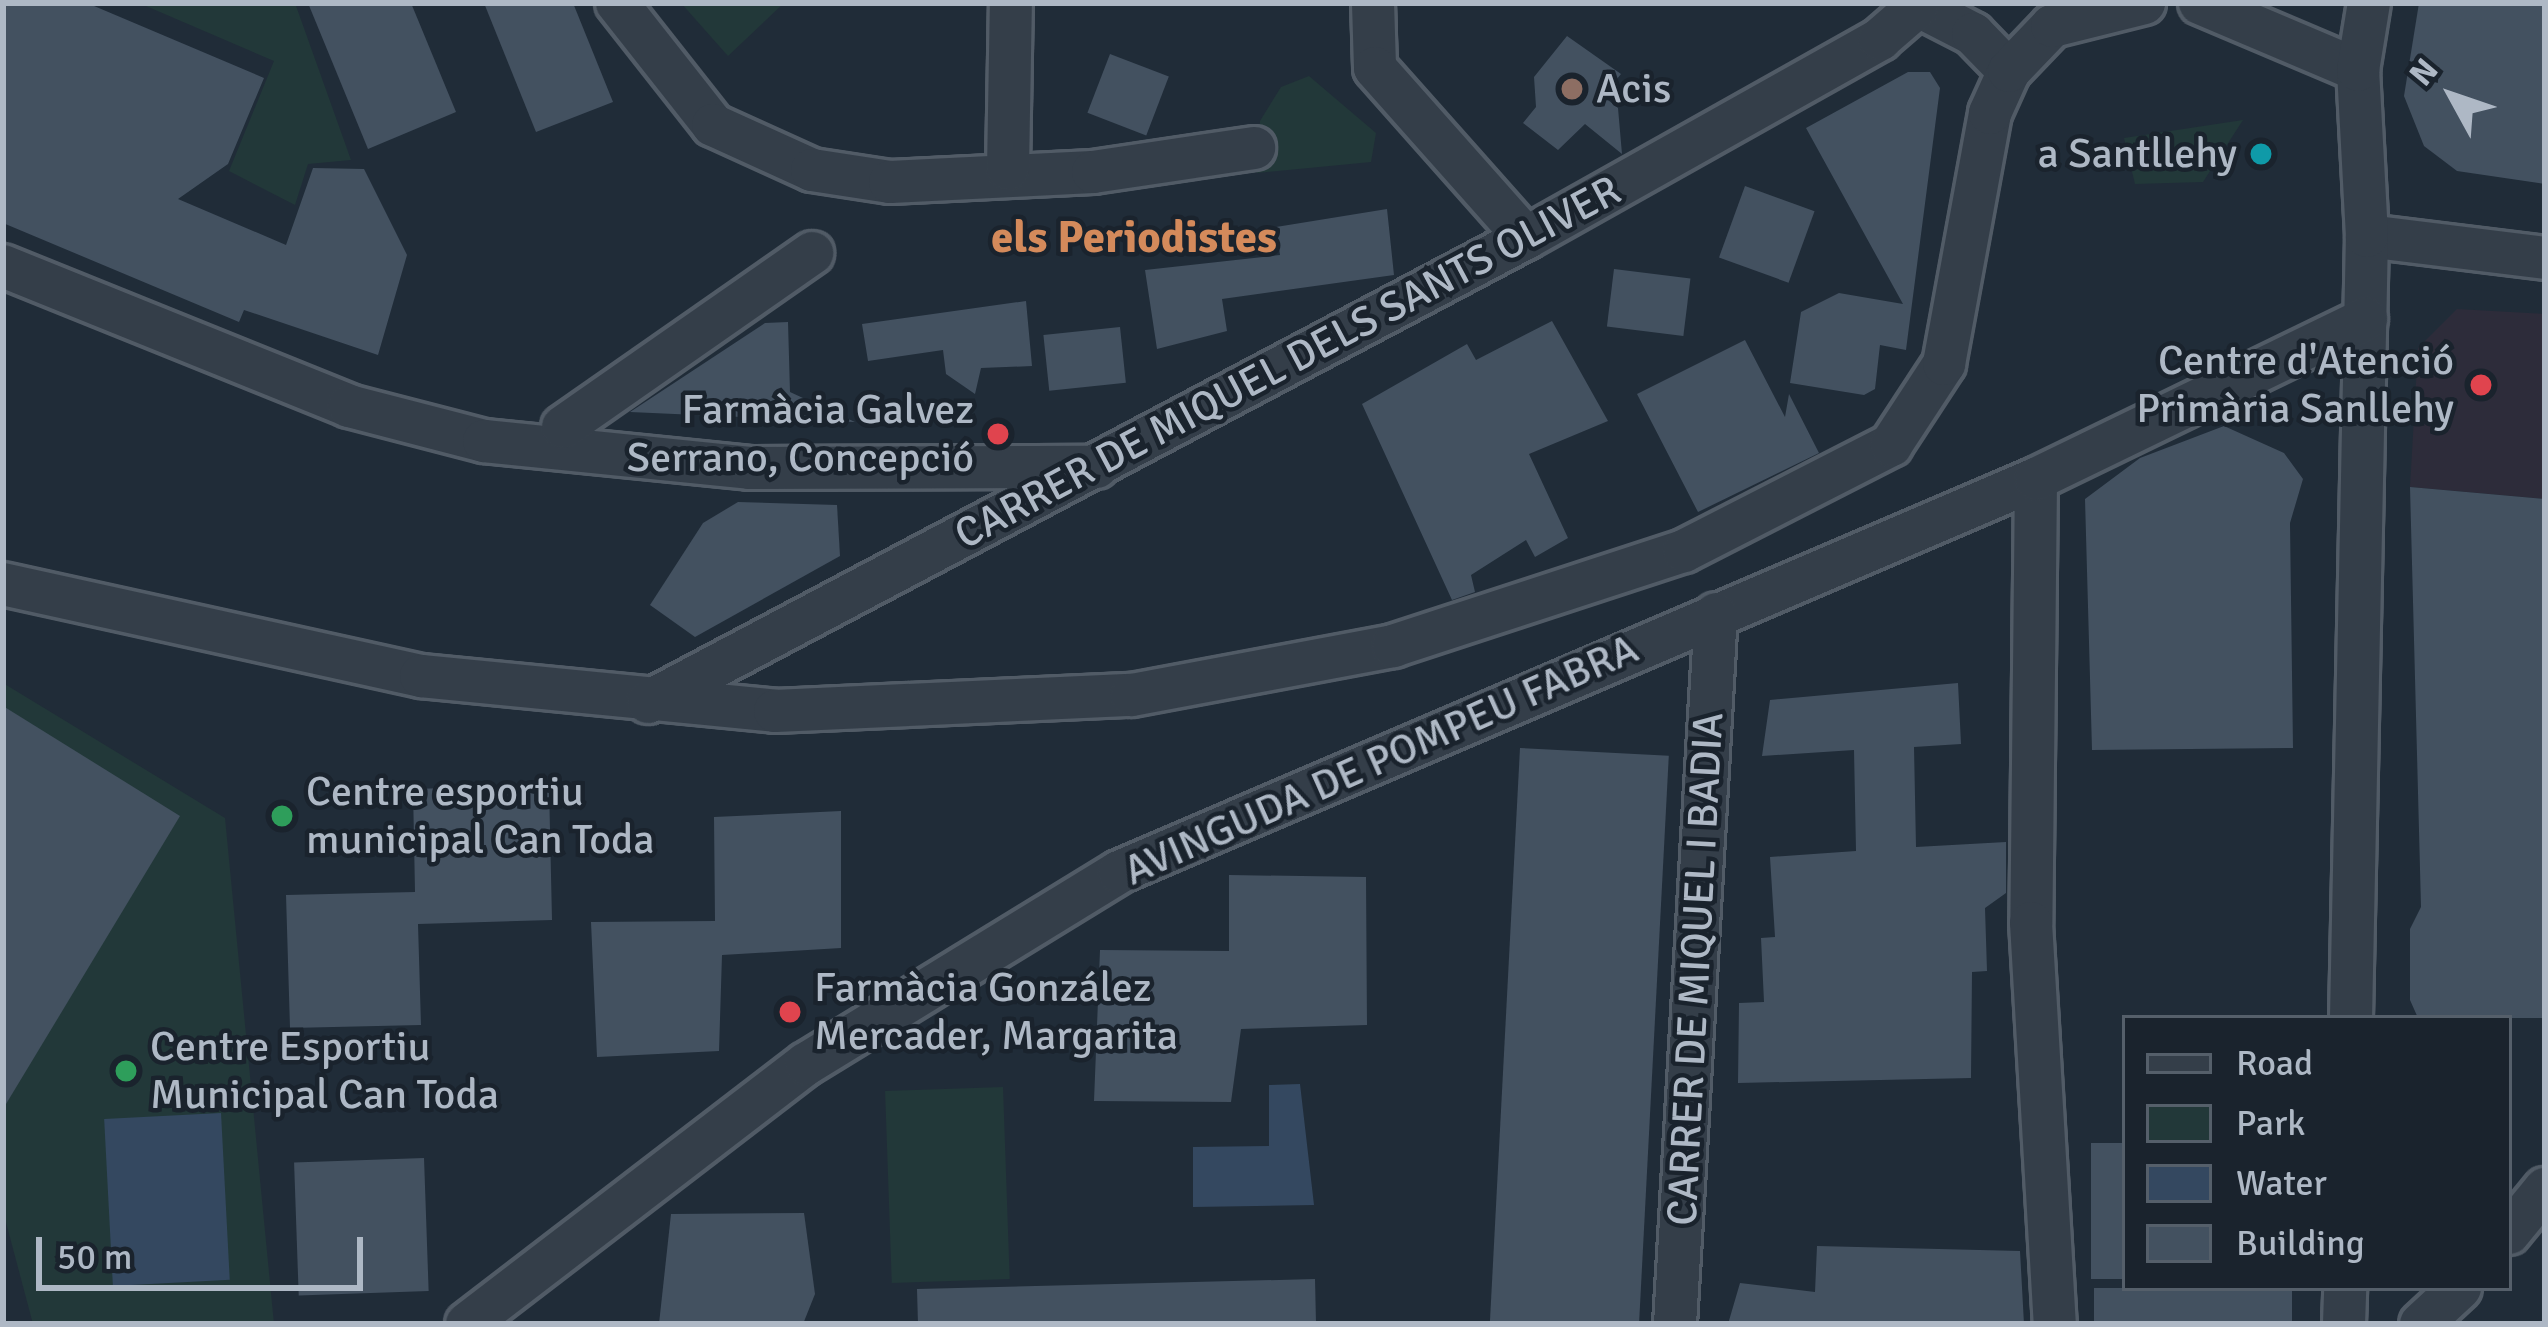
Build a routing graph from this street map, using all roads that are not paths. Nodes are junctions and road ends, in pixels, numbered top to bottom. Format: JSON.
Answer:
{"nodes":[{"id":1,"x":617,"y":3,"type":"edge"},
{"id":2,"x":1011,"y":3,"type":"edge"},
{"id":3,"x":1372,"y":3,"type":"edge"},
{"id":4,"x":2144,"y":3,"type":"edge"},
{"id":5,"x":2200,"y":3,"type":"edge"},
{"id":6,"x":2369,"y":3,"type":"edge"},
{"id":7,"x":1915,"y":5,"type":"edge"},
{"id":8,"x":2050,"y":15,"type":"edge"},
{"id":9,"x":2358,"y":70,"type":"junction"},
{"id":10,"x":2008,"y":71,"type":"junction"},
{"id":11,"x":1254,"y":148,"type":"dead end"},
{"id":12,"x":1009,"y":170,"type":"junction"},
{"id":13,"x":2367,"y":236,"type":"junction"},
{"id":14,"x":1526,"y":238,"type":"junction"},
{"id":15,"x":812,"y":253,"type":"dead end"},
{"id":16,"x":2545,"y":258,"type":"edge"},
{"id":17,"x":3,"y":266,"type":"edge"},
{"id":18,"x":2366,"y":319,"type":"junction"},
{"id":19,"x":563,"y":427,"type":"dead end"},
{"id":20,"x":1101,"y":467,"type":"junction"},
{"id":21,"x":2036,"y":479,"type":"junction"},
{"id":22,"x":3,"y":584,"type":"edge"},
{"id":23,"x":1716,"y":614,"type":"junction"},
{"id":24,"x":648,"y":702,"type":"junction"},
{"id":25,"x":2350,"y":1015,"type":"edge"},
{"id":26,"x":2545,"y":1189,"type":"edge"},
{"id":27,"x":2512,"y":1229,"type":"edge"},
{"id":28,"x":2344,"y":1291,"type":"edge"},
{"id":29,"x":2457,"y":1291,"type":"edge"},
{"id":30,"x":467,"y":1324,"type":"edge"},
{"id":31,"x":1675,"y":1324,"type":"edge"},
{"id":32,"x":2055,"y":1324,"type":"edge"},
{"id":33,"x":2344,"y":1324,"type":"edge"},
{"id":34,"x":2421,"y":1324,"type":"edge"}],
"edges":[{"from":1,"to":12,"type":"street"},
{"from":2,"to":12,"type":"street"},
{"from":3,"to":14,"type":"street"},
{"from":4,"to":8,"type":"street"},
{"from":5,"to":9,"type":"street"},
{"from":6,"to":9,"type":"street"},
{"from":7,"to":10,"type":"street"},
{"from":7,"to":14,"type":"street","name":"CARRER DE MIQUEL DELS SANTS OLIVER"},
{"from":8,"to":10,"type":"street"},
{"from":9,"to":13,"type":"street"},
{"from":10,"to":24,"type":"street"},
{"from":11,"to":12,"type":"street"},
{"from":13,"to":16,"type":"street"},
{"from":13,"to":18,"type":"street"},
{"from":14,"to":20,"type":"street","name":"CARRER DE MIQUEL DELS SANTS OLIVER"},
{"from":15,"to":19,"type":"street"},
{"from":17,"to":20,"type":"street"},
{"from":18,"to":21,"type":"street","name":"AVINGUDA DE POMPEU FABRA"},
{"from":18,"to":25,"type":"street"},
{"from":20,"to":24,"type":"street","name":"CARRER DE MIQUEL DELS SANTS OLIVER"},
{"from":21,"to":23,"type":"street","name":"AVINGUDA DE POMPEU FABRA"},
{"from":21,"to":32,"type":"street"},
{"from":22,"to":24,"type":"street"},
{"from":23,"to":30,"type":"street","name":"AVINGUDA DE POMPEU FABRA"},
{"from":23,"to":31,"type":"street","name":"CARRER DE MIQUEL I BADIA"},
{"from":26,"to":27,"type":"street"},
{"from":28,"to":33,"type":"street"},
{"from":29,"to":34,"type":"street"}]}
